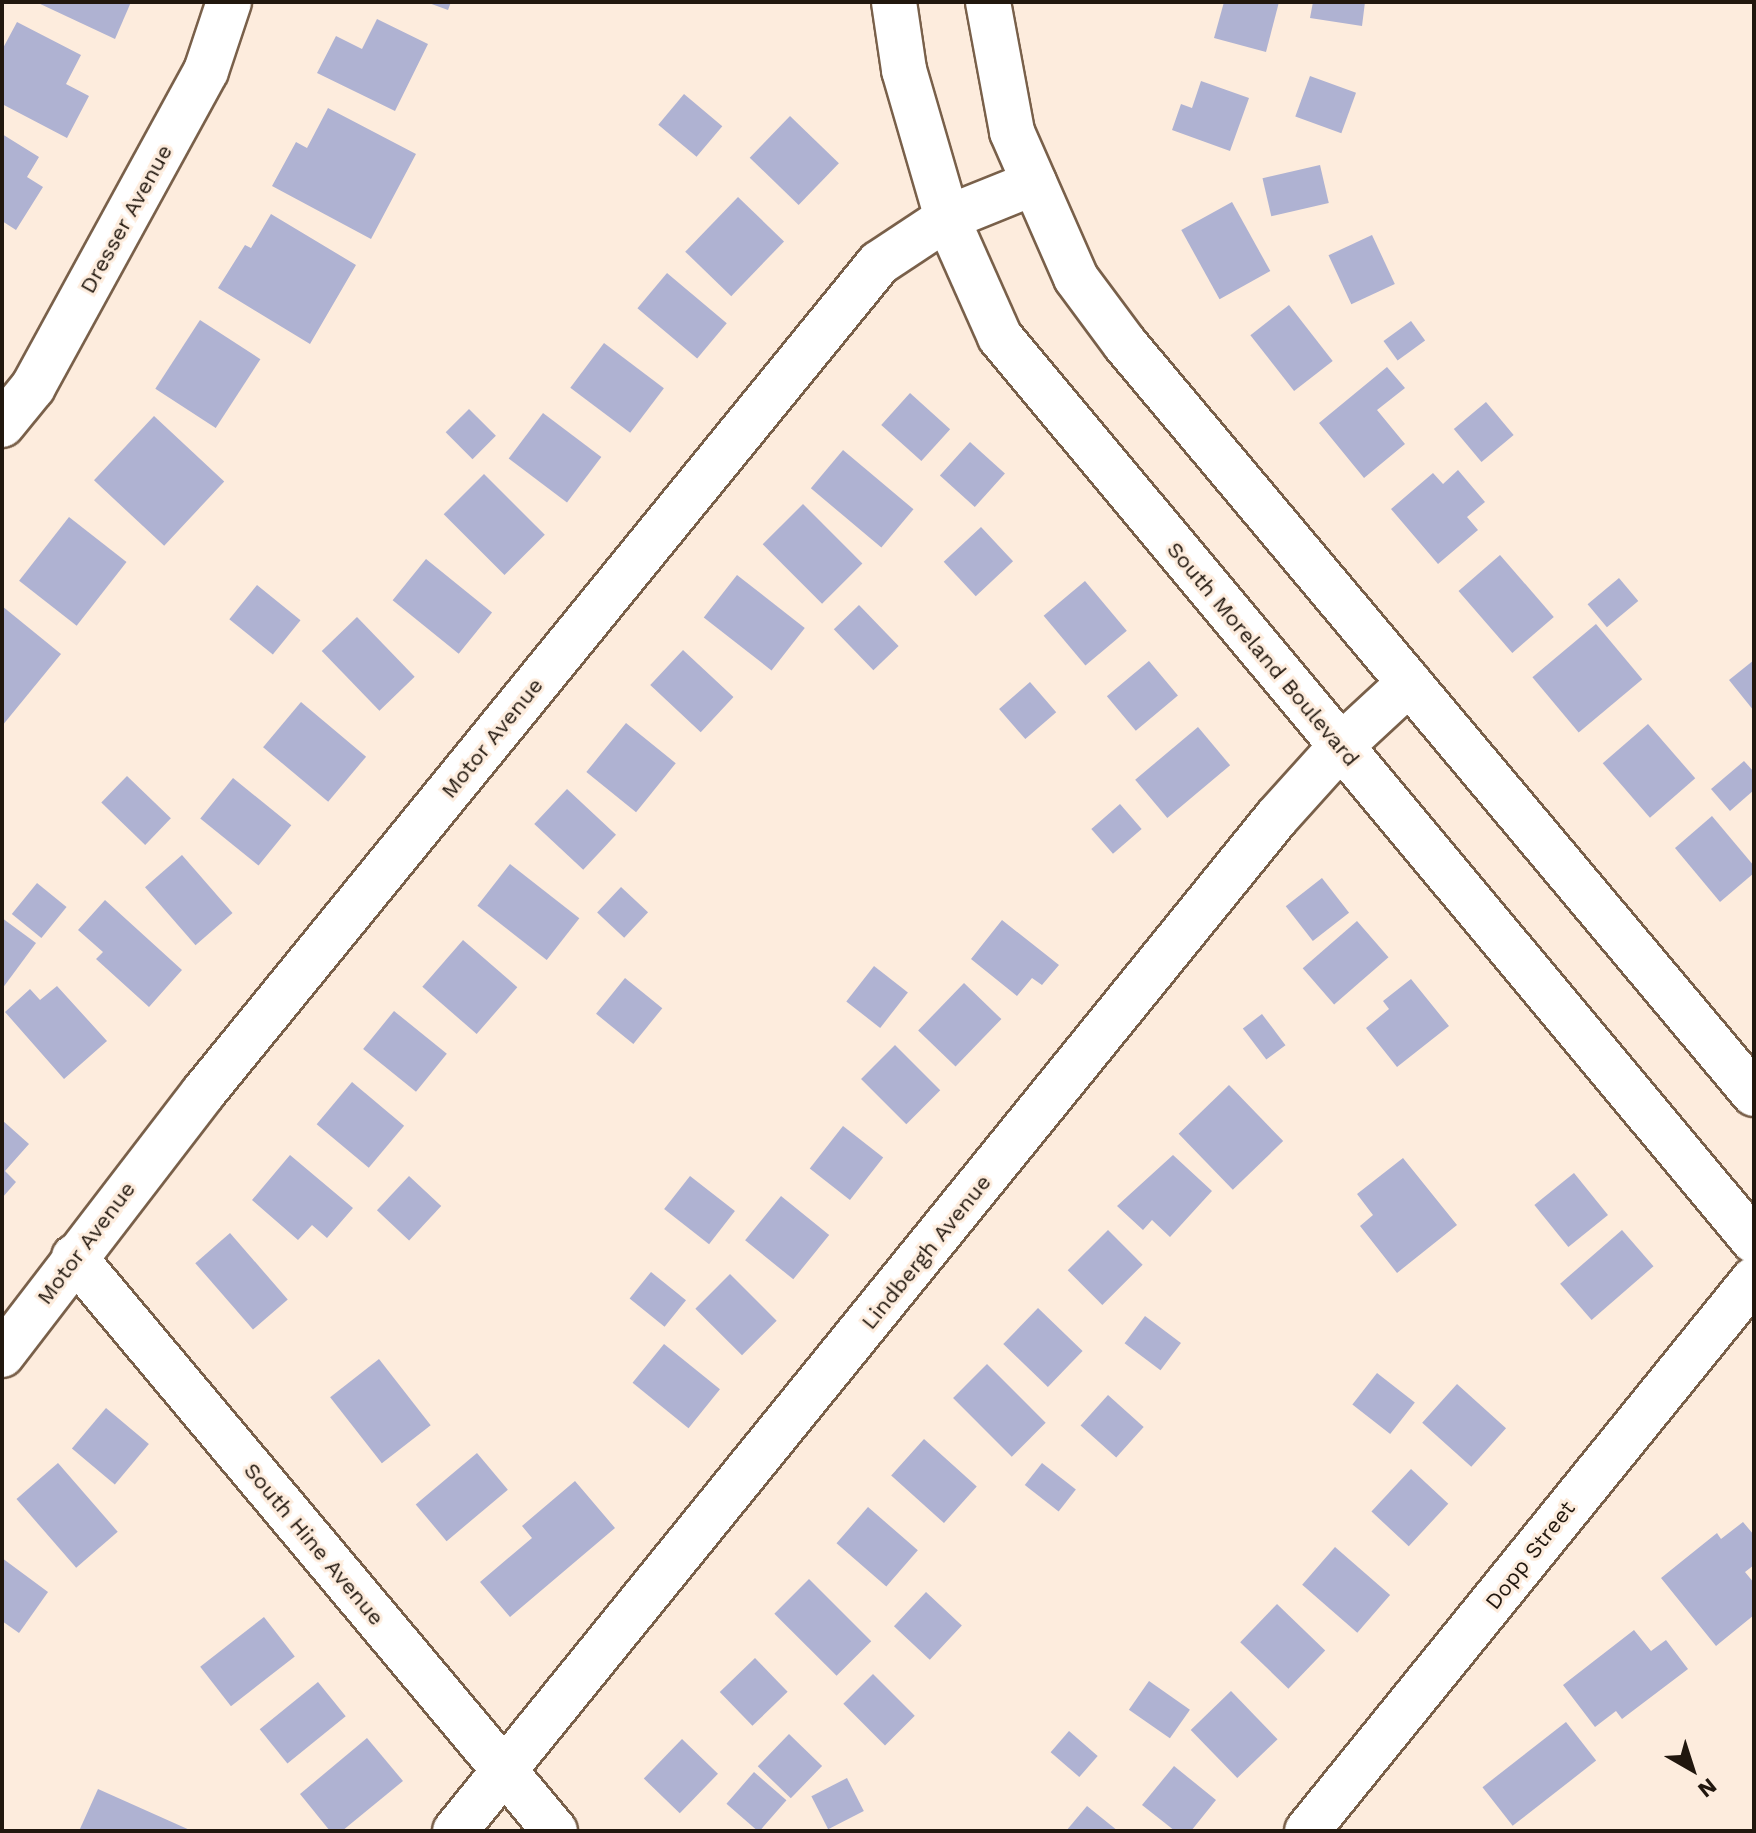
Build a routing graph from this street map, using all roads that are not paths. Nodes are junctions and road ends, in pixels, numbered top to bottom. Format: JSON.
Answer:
{"nodes":[{"id":1,"x":229,"y":2,"type":"edge"},
{"id":2,"x":894,"y":2,"type":"edge"},
{"id":3,"x":988,"y":2,"type":"edge"},
{"id":4,"x":1034,"y":183,"type":"junction"},
{"id":5,"x":947,"y":218,"type":"junction"},
{"id":6,"x":2,"y":425,"type":"edge"},
{"id":7,"x":1409,"y":683,"type":"junction"},
{"id":8,"x":1341,"y":746,"type":"junction"},
{"id":9,"x":1754,"y":1094,"type":"edge"},
{"id":10,"x":1754,"y":1241,"type":"edge"},
{"id":11,"x":74,"y":1257,"type":"junction"},
{"id":12,"x":1754,"y":1279,"type":"edge"},
{"id":13,"x":2,"y":1355,"type":"edge"},
{"id":14,"x":506,"y":1772,"type":"junction"},
{"id":15,"x":455,"y":1831,"type":"edge"},
{"id":16,"x":555,"y":1831,"type":"edge"},
{"id":17,"x":1307,"y":1831,"type":"edge"}],
"edges":[{"from":1,"to":6,"type":"street","name":"Dresser Avenue"},
{"from":2,"to":5,"type":"street","name":"South Moreland Boulevard"},
{"from":3,"to":4,"type":"street"},
{"from":4,"to":5,"type":"street","name":"Motor Avenue"},
{"from":4,"to":7,"type":"street"},
{"from":5,"to":8,"type":"street","name":"South Moreland Boulevard"},
{"from":5,"to":11,"type":"street","name":"Motor Avenue"},
{"from":7,"to":8,"type":"street","name":"Lindbergh Avenue"},
{"from":7,"to":9,"type":"street"},
{"from":8,"to":10,"type":"street","name":"South Moreland Boulevard"},
{"from":8,"to":14,"type":"street","name":"Lindbergh Avenue"},
{"from":11,"to":13,"type":"street","name":"Motor Avenue"},
{"from":11,"to":14,"type":"street","name":"South Hine Avenue"},
{"from":12,"to":17,"type":"street","name":"Dopp Street"},
{"from":14,"to":15,"type":"street","name":"Lindbergh Avenue"},
{"from":14,"to":16,"type":"street","name":"South Hine Avenue"}]}
